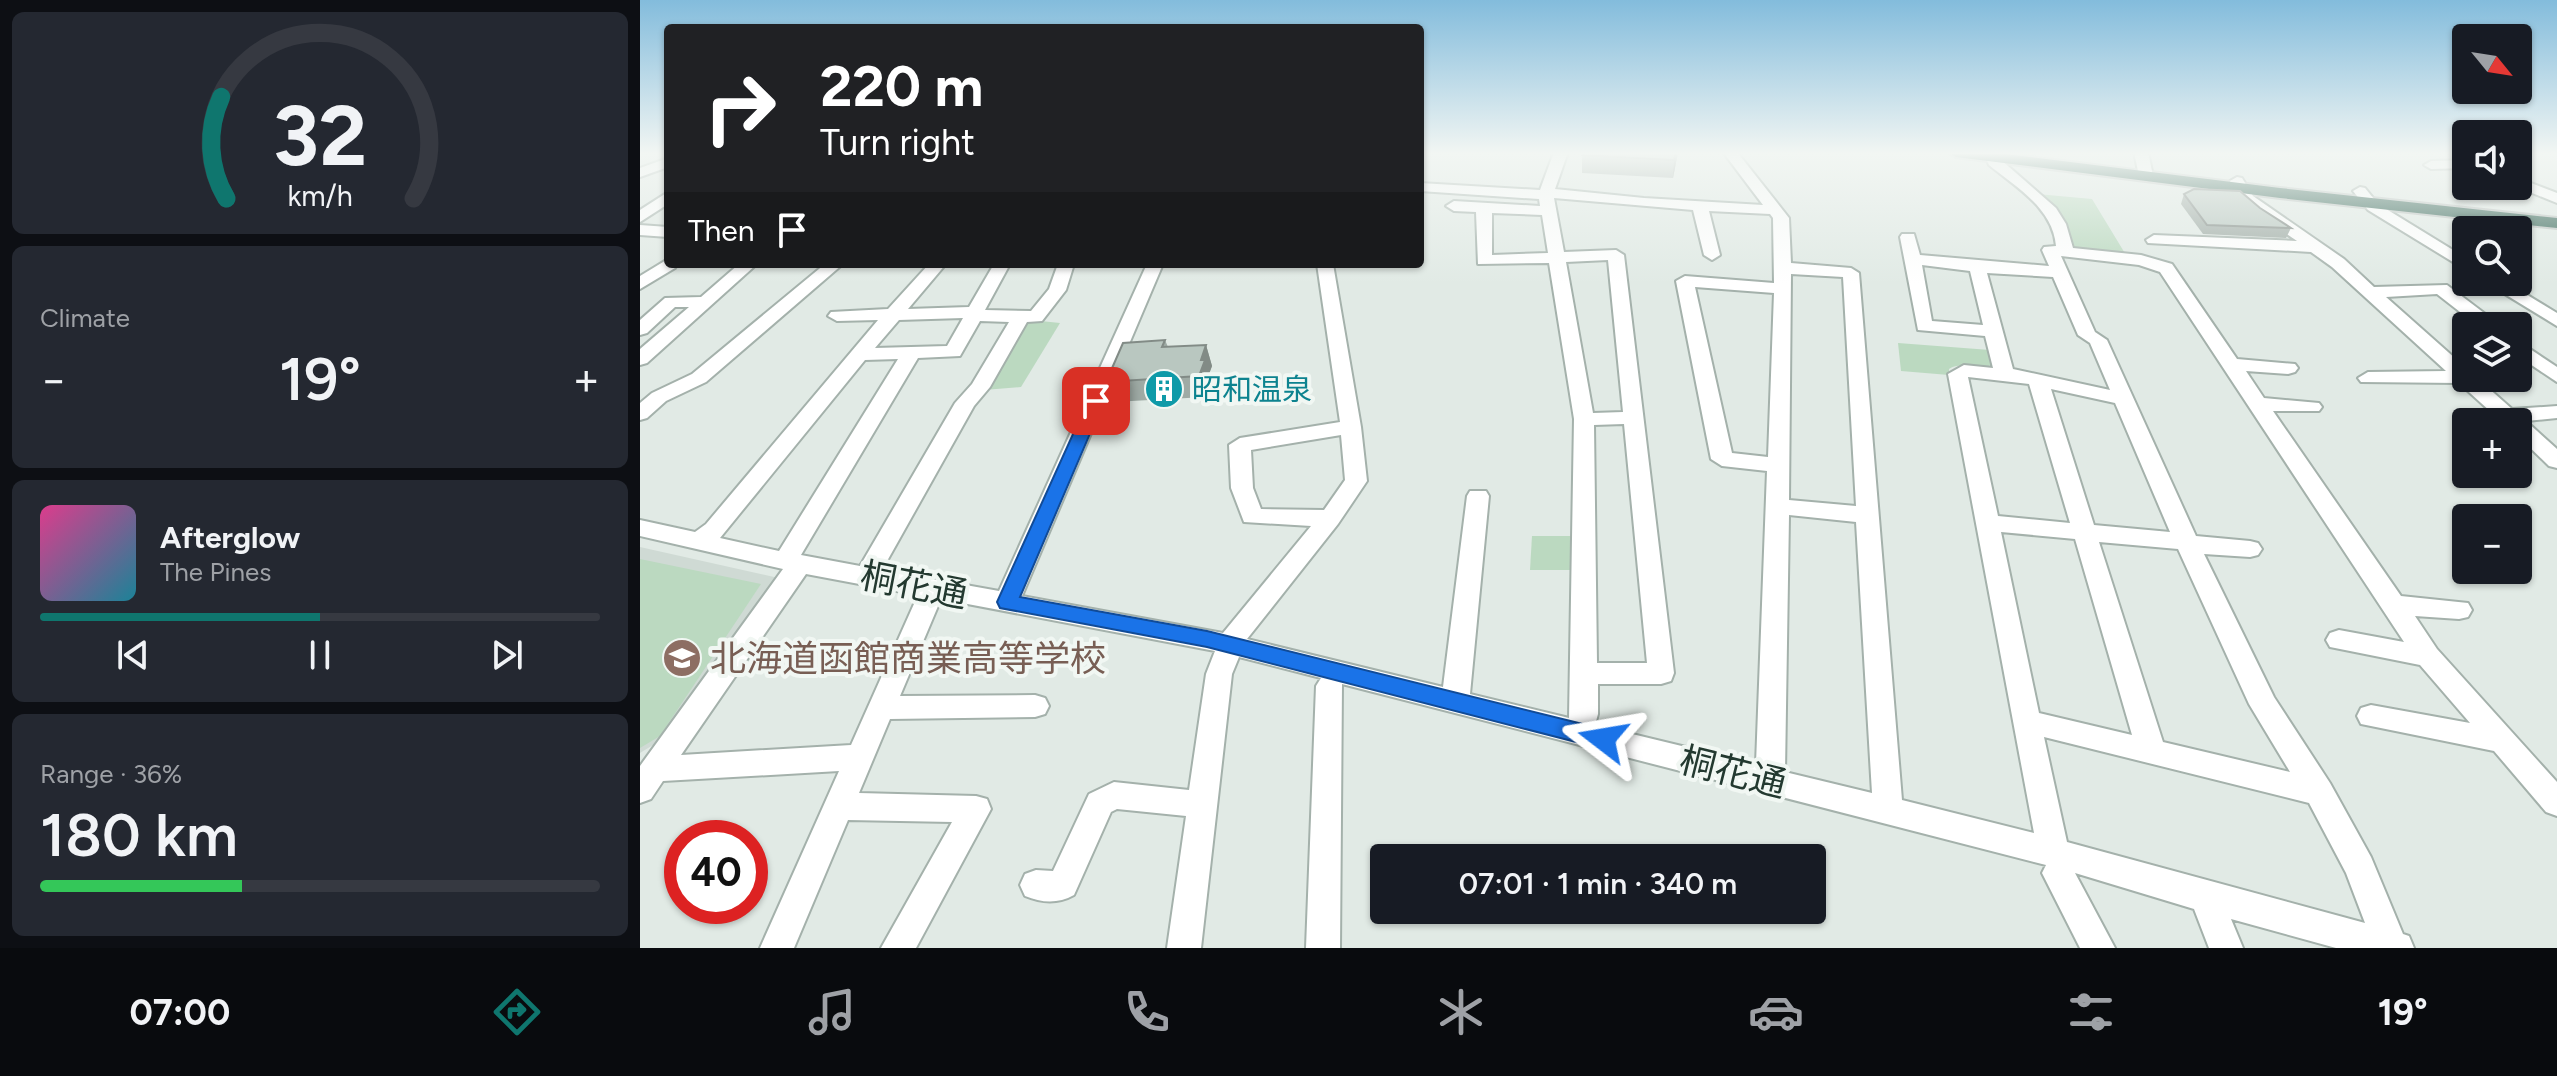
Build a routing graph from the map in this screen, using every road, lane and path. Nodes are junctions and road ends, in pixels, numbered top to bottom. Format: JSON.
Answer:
{"nodes":[{"id":1,"x":1518,"y":196,"type":"edge"},
{"id":2,"x":1764,"y":196,"type":"edge"},
{"id":3,"x":2033,"y":196,"type":"edge"},
{"id":4,"x":2246,"y":196,"type":"edge"},
{"id":5,"x":2358,"y":196,"type":"edge"},
{"id":6,"x":2360,"y":196,"type":"edge"},
{"id":7,"x":2365,"y":197,"type":"junction"},
{"id":8,"x":1547,"y":199,"type":"junction"},
{"id":9,"x":664,"y":200,"type":"edge"},
{"id":10,"x":1454,"y":206,"type":"dead end"},
{"id":11,"x":1700,"y":206,"type":"junction"},
{"id":12,"x":1484,"y":209,"type":"junction"},
{"id":13,"x":1775,"y":210,"type":"junction"},
{"id":14,"x":642,"y":214,"type":"edge"},
{"id":15,"x":2556,"y":222,"type":"edge"},
{"id":16,"x":640,"y":230,"type":"edge"},
{"id":17,"x":664,"y":232,"type":"edge"},
{"id":18,"x":1908,"y":237,"type":"dead end"},
{"id":19,"x":2154,"y":240,"type":"dead end"},
{"id":20,"x":2316,"y":247,"type":"junction"},
{"id":21,"x":1712,"y":255,"type":"dead end"},
{"id":22,"x":2452,"y":256,"type":"edge"},
{"id":23,"x":1556,"y":257,"type":"junction"},
{"id":24,"x":1913,"y":259,"type":"junction"},
{"id":25,"x":2063,"y":262,"type":"junction"},
{"id":26,"x":640,"y":266,"type":"edge"},
{"id":27,"x":664,"y":266,"type":"edge"},
{"id":28,"x":664,"y":267,"type":"edge"},
{"id":29,"x":1977,"y":267,"type":"junction"},
{"id":30,"x":744,"y":268,"type":"edge"},
{"id":31,"x":830,"y":268,"type":"edge"},
{"id":32,"x":934,"y":268,"type":"edge"},
{"id":33,"x":1000,"y":268,"type":"edge"},
{"id":34,"x":1065,"y":268,"type":"edge"},
{"id":35,"x":1153,"y":268,"type":"edge"},
{"id":36,"x":1326,"y":268,"type":"edge"},
{"id":37,"x":1783,"y":279,"type":"junction"},
{"id":38,"x":640,"y":284,"type":"edge"},
{"id":39,"x":2369,"y":292,"type":"junction"},
{"id":40,"x":2517,"y":296,"type":"edge"},
{"id":41,"x":706,"y":302,"type":"junction"},
{"id":42,"x":2471,"y":312,"type":"edge"},
{"id":43,"x":893,"y":314,"type":"junction"},
{"id":44,"x":974,"y":314,"type":"junction"},
{"id":45,"x":837,"y":316,"type":"dead end"},
{"id":46,"x":1021,"y":317,"type":"junction"},
{"id":47,"x":2557,"y":321,"type":"edge"},
{"id":48,"x":640,"y":329,"type":"edge"},
{"id":49,"x":1994,"y":331,"type":"junction"},
{"id":50,"x":862,"y":354,"type":"junction"},
{"id":51,"x":911,"y":354,"type":"junction"},
{"id":52,"x":2532,"y":357,"type":"edge"},
{"id":53,"x":640,"y":359,"type":"edge"},
{"id":54,"x":2229,"y":364,"type":"junction"},
{"id":55,"x":2452,"y":366,"type":"edge"},
{"id":56,"x":2288,"y":368,"type":"dead end"},
{"id":57,"x":2004,"y":373,"type":"junction"},
{"id":58,"x":2557,"y":376,"type":"edge"},
{"id":59,"x":2452,"y":377,"type":"edge"},
{"id":60,"x":2368,"y":378,"type":"dead end"},
{"id":61,"x":2038,"y":380,"type":"junction"},
{"id":62,"x":2481,"y":392,"type":"edge"},
{"id":63,"x":2124,"y":399,"type":"junction"},
{"id":64,"x":2257,"y":404,"type":"junction"},
{"id":65,"x":2312,"y":407,"type":"dead end"},
{"id":66,"x":2499,"y":408,"type":"edge"},
{"id":67,"x":2557,"y":412,"type":"edge"},
{"id":68,"x":640,"y":414,"type":"edge"},
{"id":69,"x":2532,"y":417,"type":"edge"},
{"id":70,"x":1633,"y":418,"type":"junction"},
{"id":71,"x":1584,"y":419,"type":"junction"},
{"id":72,"x":1351,"y":427,"type":"junction"},
{"id":73,"x":2532,"y":438,"type":"edge"},
{"id":74,"x":2557,"y":461,"type":"edge"},
{"id":75,"x":1778,"y":465,"type":"junction"},
{"id":76,"x":1478,"y":496,"type":"dead end"},
{"id":77,"x":1777,"y":506,"type":"junction"},
{"id":78,"x":1867,"y":515,"type":"junction"},
{"id":79,"x":1330,"y":518,"type":"junction"},
{"id":80,"x":1988,"y":523,"type":"junction"},
{"id":81,"x":640,"y":528,"type":"edge"},
{"id":82,"x":2084,"y":532,"type":"junction"},
{"id":83,"x":699,"y":542,"type":"junction"},
{"id":84,"x":2187,"y":543,"type":"junction"},
{"id":85,"x":2250,"y":549,"type":"dead end"},
{"id":86,"x":793,"y":562,"type":"junction"},
{"id":87,"x":866,"y":576,"type":"junction"},
{"id":88,"x":933,"y":589,"type":"junction"},
{"id":89,"x":1007,"y":602,"type":"junction"},
{"id":90,"x":2393,"y":605,"type":"junction"},
{"id":91,"x":2459,"y":610,"type":"dead end"},
{"id":92,"x":2339,"y":640,"type":"dead end"},
{"id":93,"x":1229,"y":645,"type":"junction"},
{"id":94,"x":2428,"y":656,"type":"junction"},
{"id":95,"x":1585,"y":674,"type":"junction"},
{"id":96,"x":1330,"y":686,"type":"dead end"},
{"id":97,"x":1455,"y":703,"type":"junction"},
{"id":98,"x":1035,"y":706,"type":"dead end"},
{"id":99,"x":882,"y":708,"type":"junction"},
{"id":100,"x":2371,"y":716,"type":"dead end"},
{"id":101,"x":2026,"y":721,"type":"junction"},
{"id":102,"x":1578,"y":732,"type":"junction"},
{"id":103,"x":2502,"y":741,"type":"junction"},
{"id":104,"x":2151,"y":751,"type":"junction"},
{"id":105,"x":862,"y":757,"type":"junction"},
{"id":106,"x":647,"y":779,"type":"edge"},
{"id":107,"x":1770,"y":781,"type":"junction"},
{"id":108,"x":2319,"y":792,"type":"junction"},
{"id":109,"x":2557,"y":803,"type":"edge"},
{"id":110,"x":1200,"y":804,"type":"junction"},
{"id":111,"x":839,"y":806,"type":"junction"},
{"id":112,"x":1888,"y":812,"type":"junction"},
{"id":113,"x":2055,"y":863,"type":"junction"},
{"id":114,"x":1036,"y":885,"type":"dead end"},
{"id":115,"x":2205,"y":895,"type":"junction"},
{"id":116,"x":2394,"y":947,"type":"edge"},
{"id":117,"x":777,"y":948,"type":"edge"},
{"id":118,"x":898,"y":948,"type":"edge"},
{"id":119,"x":1184,"y":948,"type":"edge"},
{"id":120,"x":1323,"y":948,"type":"edge"},
{"id":121,"x":2098,"y":948,"type":"edge"},
{"id":122,"x":2226,"y":948,"type":"edge"}],
"edges":[{"from":1,"to":8,"type":"street"},
{"from":2,"to":13,"type":"street"},
{"from":3,"to":25,"type":"street"},
{"from":4,"to":20,"type":"street"},
{"from":5,"to":7,"type":"highway"},
{"from":6,"to":7,"type":"highway"},
{"from":7,"to":15,"type":"highway"},
{"from":7,"to":22,"type":"street"},
{"from":8,"to":11,"type":"street"},
{"from":8,"to":12,"type":"street"},
{"from":8,"to":23,"type":"street"},
{"from":9,"to":14,"type":"street"},
{"from":10,"to":12,"type":"street"},
{"from":11,"to":13,"type":"street"},
{"from":11,"to":21,"type":"street"},
{"from":12,"to":23,"type":"street"},
{"from":13,"to":37,"type":"street"},
{"from":16,"to":17,"type":"street"},
{"from":18,"to":24,"type":"street"},
{"from":19,"to":20,"type":"street"},
{"from":20,"to":39,"type":"street"},
{"from":23,"to":70,"type":"street"},
{"from":23,"to":71,"type":"street"},
{"from":24,"to":29,"type":"street"},
{"from":24,"to":49,"type":"street"},
{"from":25,"to":29,"type":"street"},
{"from":25,"to":54,"type":"street"},
{"from":25,"to":63,"type":"street"},
{"from":26,"to":27,"type":"street"},
{"from":28,"to":38,"type":"street"},
{"from":29,"to":49,"type":"street"},
{"from":30,"to":41,"type":"street"},
{"from":31,"to":68,"type":"street"},
{"from":32,"to":43,"type":"street"},
{"from":33,"to":44,"type":"street"},
{"from":34,"to":46,"type":"street"},
{"from":35,"to":89,"type":"street"},
{"from":36,"to":72,"type":"street"},
{"from":37,"to":75,"type":"street"},
{"from":37,"to":75,"type":"street"},
{"from":37,"to":78,"type":"street"},
{"from":39,"to":42,"type":"street"},
{"from":39,"to":55,"type":"street"},
{"from":40,"to":47,"type":"street"},
{"from":41,"to":48,"type":"street"},
{"from":41,"to":53,"type":"street"},
{"from":43,"to":44,"type":"street"},
{"from":43,"to":45,"type":"street"},
{"from":43,"to":50,"type":"street"},
{"from":44,"to":46,"type":"street"},
{"from":44,"to":51,"type":"street"},
{"from":46,"to":87,"type":"street"},
{"from":49,"to":57,"type":"street"},
{"from":50,"to":51,"type":"street"},
{"from":50,"to":83,"type":"street"},
{"from":51,"to":86,"type":"street"},
{"from":52,"to":58,"type":"street"},
{"from":54,"to":56,"type":"street"},
{"from":54,"to":64,"type":"street"},
{"from":57,"to":61,"type":"street"},
{"from":57,"to":80,"type":"street"},
{"from":59,"to":60,"type":"street"},
{"from":61,"to":63,"type":"street"},
{"from":61,"to":82,"type":"street"},
{"from":62,"to":66,"type":"street"},
{"from":63,"to":84,"type":"street"},
{"from":64,"to":65,"type":"street"},
{"from":64,"to":90,"type":"street"},
{"from":67,"to":69,"type":"street"},
{"from":70,"to":71,"type":"street"},
{"from":70,"to":95,"type":"street"},
{"from":71,"to":95,"type":"street"},
{"from":72,"to":79,"type":"street"},
{"from":72,"to":79,"type":"street"},
{"from":73,"to":74,"type":"street"},
{"from":75,"to":77,"type":"street"},
{"from":76,"to":97,"type":"street"},
{"from":77,"to":78,"type":"street"},
{"from":77,"to":107,"type":"street"},
{"from":78,"to":112,"type":"street"},
{"from":79,"to":93,"type":"street"},
{"from":80,"to":82,"type":"street"},
{"from":80,"to":101,"type":"street"},
{"from":81,"to":83,"type":"street","name":"桐花通"},
{"from":82,"to":84,"type":"street"},
{"from":82,"to":104,"type":"street"},
{"from":83,"to":86,"type":"street","name":"桐花通"},
{"from":84,"to":85,"type":"street"},
{"from":84,"to":108,"type":"street"},
{"from":86,"to":87,"type":"street","name":"桐花通"},
{"from":86,"to":106,"type":"street"},
{"from":87,"to":88,"type":"street","name":"桐花通"},
{"from":88,"to":89,"type":"street","name":"桐花通"},
{"from":88,"to":99,"type":"street"},
{"from":89,"to":93,"type":"street","name":"桐花通"},
{"from":90,"to":91,"type":"street"},
{"from":90,"to":94,"type":"street"},
{"from":92,"to":94,"type":"street"},
{"from":93,"to":97,"type":"street","name":"桐花通"},
{"from":93,"to":110,"type":"street"},
{"from":94,"to":103,"type":"street"},
{"from":95,"to":102,"type":"street"},
{"from":96,"to":120,"type":"street"},
{"from":97,"to":102,"type":"street","name":"桐花通"},
{"from":98,"to":99,"type":"street"},
{"from":99,"to":105,"type":"street"},
{"from":100,"to":103,"type":"street"},
{"from":101,"to":104,"type":"street"},
{"from":101,"to":113,"type":"street"},
{"from":102,"to":107,"type":"street","name":"桐花通"},
{"from":103,"to":109,"type":"street"},
{"from":104,"to":108,"type":"street"},
{"from":105,"to":106,"type":"street"},
{"from":105,"to":111,"type":"street"},
{"from":107,"to":112,"type":"street","name":"桐花通"},
{"from":108,"to":116,"type":"street"},
{"from":110,"to":114,"type":"street"},
{"from":110,"to":119,"type":"street"},
{"from":111,"to":117,"type":"street"},
{"from":111,"to":118,"type":"street"},
{"from":112,"to":113,"type":"street","name":"桐花通"},
{"from":113,"to":115,"type":"street","name":"桐花通"},
{"from":113,"to":121,"type":"street"},
{"from":115,"to":116,"type":"street","name":"桐花通"},
{"from":115,"to":122,"type":"street"}]}
